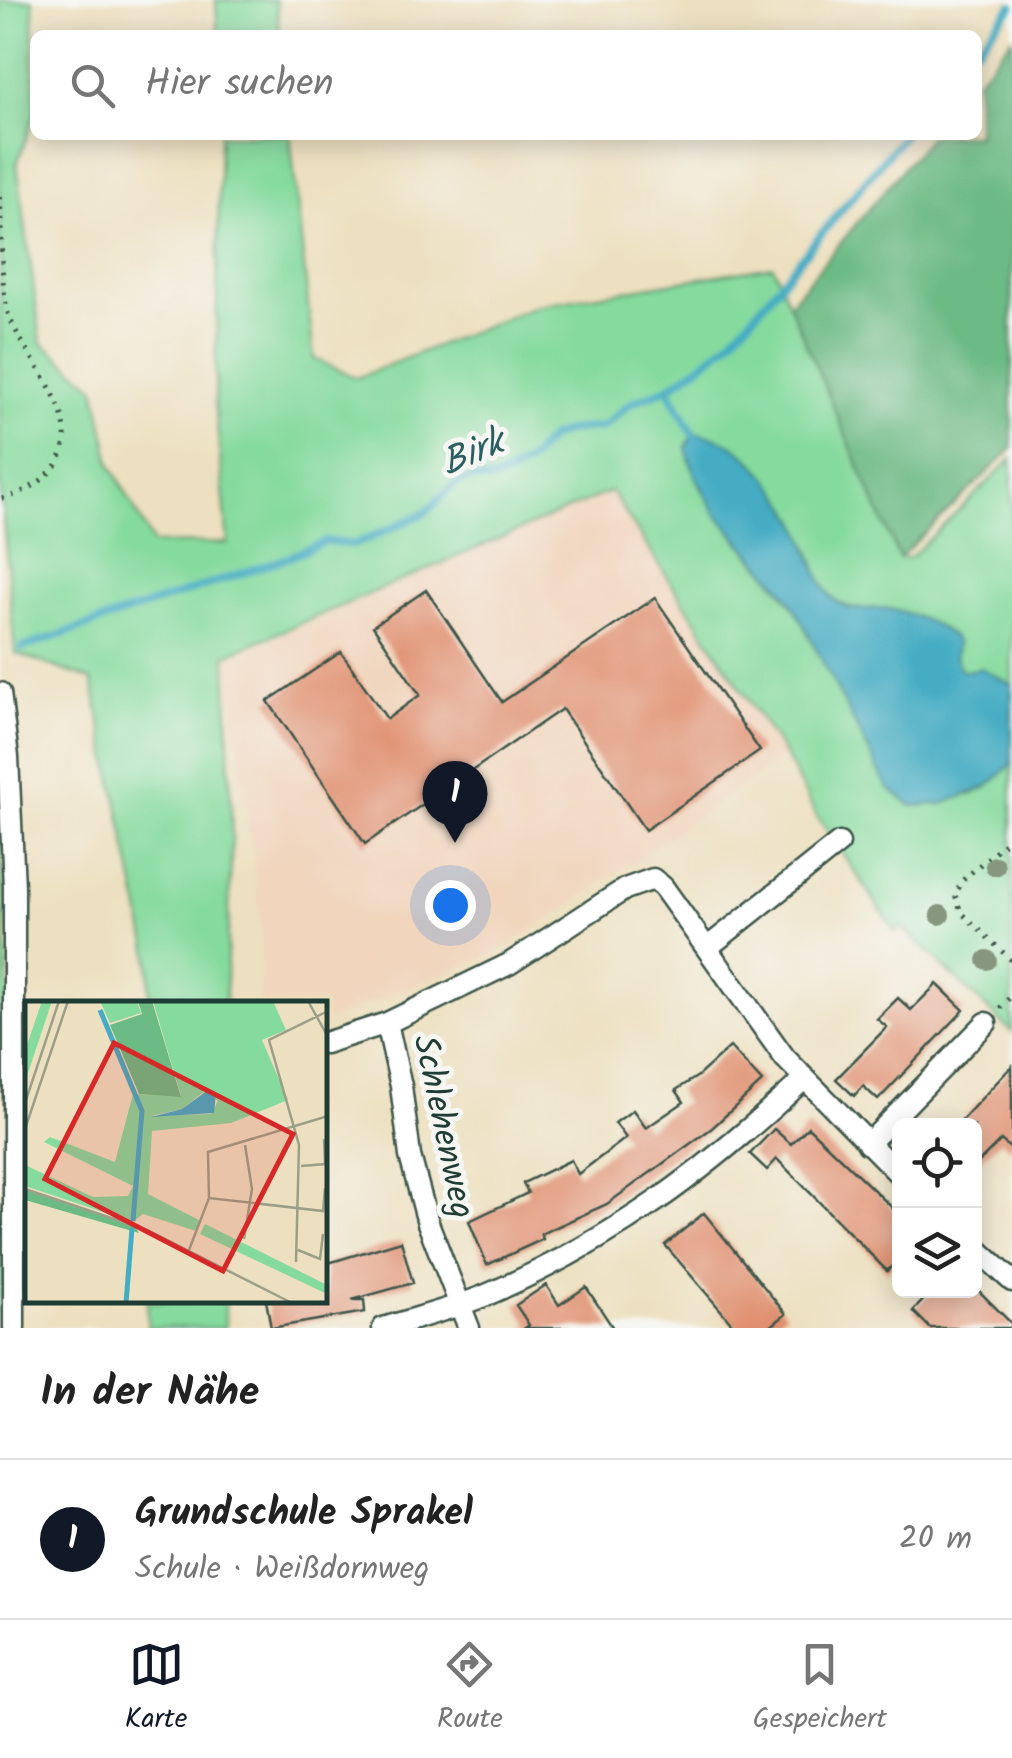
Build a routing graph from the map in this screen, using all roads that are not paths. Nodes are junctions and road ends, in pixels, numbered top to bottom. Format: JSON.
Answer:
{"nodes":[{"id":1,"x":0,"y":692,"type":"edge"},
{"id":2,"x":839,"y":843,"type":"dead end"},
{"id":3,"x":707,"y":948,"type":"junction"},
{"id":4,"x":986,"y":1022,"type":"dead end"},
{"id":5,"x":387,"y":1023,"type":"junction"},
{"id":6,"x":328,"y":1042,"type":"edge"},
{"id":7,"x":22,"y":1064,"type":"edge"},
{"id":8,"x":804,"y":1079,"type":"junction"},
{"id":9,"x":868,"y":1144,"type":"junction"},
{"id":10,"x":892,"y":1167,"type":"edge"},
{"id":11,"x":982,"y":1253,"type":"edge"},
{"id":12,"x":1012,"y":1280,"type":"edge"},
{"id":13,"x":458,"y":1305,"type":"junction"},
{"id":14,"x":14,"y":1328,"type":"edge"},
{"id":15,"x":382,"y":1328,"type":"edge"},
{"id":16,"x":469,"y":1328,"type":"edge"}],
"edges":[{"from":1,"to":7,"type":"street"},
{"from":2,"to":3,"type":"street"},
{"from":3,"to":5,"type":"street"},
{"from":3,"to":8,"type":"street"},
{"from":4,"to":9,"type":"street"},
{"from":5,"to":6,"type":"street","name":"Schlehenweg"},
{"from":5,"to":13,"type":"street","name":"Schlehenweg"},
{"from":7,"to":14,"type":"street"},
{"from":8,"to":9,"type":"street"},
{"from":8,"to":13,"type":"street"},
{"from":9,"to":10,"type":"street"},
{"from":11,"to":12,"type":"street"},
{"from":13,"to":15,"type":"street"},
{"from":13,"to":16,"type":"street","name":"Schlehenweg"}]}
